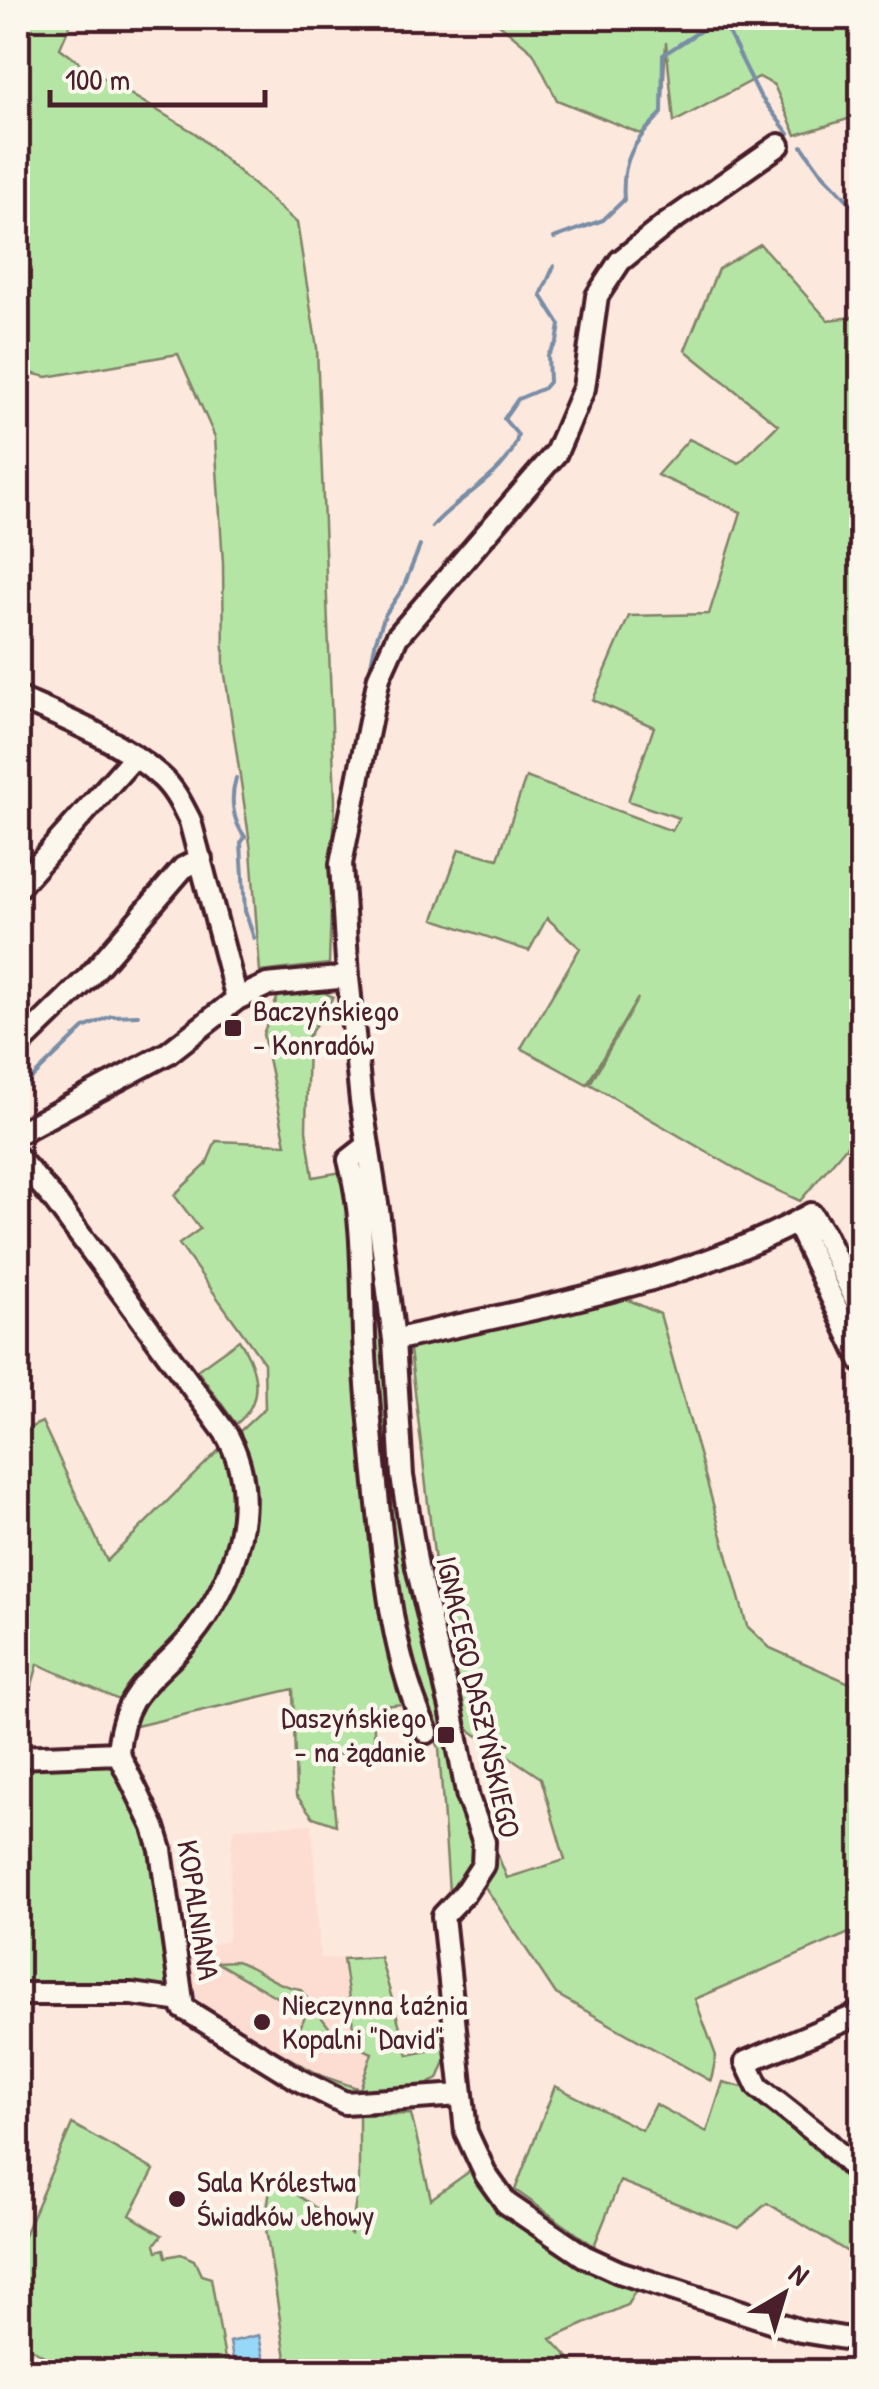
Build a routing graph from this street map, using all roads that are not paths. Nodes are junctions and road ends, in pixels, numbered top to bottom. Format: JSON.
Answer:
{"nodes":[{"id":1,"x":780,"y":145,"type":"dead end"},
{"id":2,"x":18,"y":698,"type":"edge"},
{"id":3,"x":134,"y":757,"type":"junction"},
{"id":4,"x":201,"y":858,"type":"junction"},
{"id":5,"x":18,"y":887,"type":"edge"},
{"id":6,"x":348,"y":977,"type":"junction"},
{"id":7,"x":237,"y":999,"type":"junction"},
{"id":8,"x":18,"y":1046,"type":"edge"},
{"id":9,"x":18,"y":1133,"type":"edge"},
{"id":10,"x":368,"y":1146,"type":"junction"},
{"id":11,"x":18,"y":1158,"type":"edge"},
{"id":12,"x":804,"y":1218,"type":"junction"},
{"id":13,"x":862,"y":1313,"type":"edge"},
{"id":14,"x":394,"y":1340,"type":"junction"},
{"id":15,"x":862,"y":1362,"type":"edge"},
{"id":16,"x":427,"y":1732,"type":"dead end"},
{"id":17,"x":118,"y":1753,"type":"junction"},
{"id":18,"x":18,"y":1757,"type":"edge"},
{"id":19,"x":18,"y":1994,"type":"edge"},
{"id":20,"x":182,"y":2001,"type":"junction"},
{"id":21,"x":862,"y":2013,"type":"edge"},
{"id":22,"x":460,"y":2094,"type":"junction"},
{"id":23,"x":862,"y":2177,"type":"edge"},
{"id":24,"x":862,"y":2341,"type":"edge"}],
"edges":[{"from":1,"to":6,"type":"street","name":"IGNACEGO DASZYŃSKIEGO"},
{"from":2,"to":3,"type":"street"},
{"from":3,"to":4,"type":"street"},
{"from":3,"to":5,"type":"street"},
{"from":4,"to":7,"type":"street"},
{"from":4,"to":8,"type":"street"},
{"from":6,"to":7,"type":"street"},
{"from":6,"to":10,"type":"street","name":"IGNACEGO DASZYŃSKIEGO"},
{"from":7,"to":9,"type":"street"},
{"from":10,"to":14,"type":"street","name":"IGNACEGO DASZYŃSKIEGO"},
{"from":10,"to":16,"type":"street"},
{"from":11,"to":17,"type":"street"},
{"from":12,"to":13,"type":"street"},
{"from":12,"to":14,"type":"street"},
{"from":12,"to":15,"type":"street"},
{"from":14,"to":22,"type":"street","name":"IGNACEGO DASZYŃSKIEGO"},
{"from":17,"to":18,"type":"street"},
{"from":17,"to":20,"type":"street","name":"KOPALNIANA"},
{"from":19,"to":20,"type":"street"},
{"from":20,"to":22,"type":"street","name":"KOPALNIANA"},
{"from":21,"to":23,"type":"street"},
{"from":22,"to":24,"type":"street","name":"IGNACEGO DASZYŃSKIEGO"}]}
